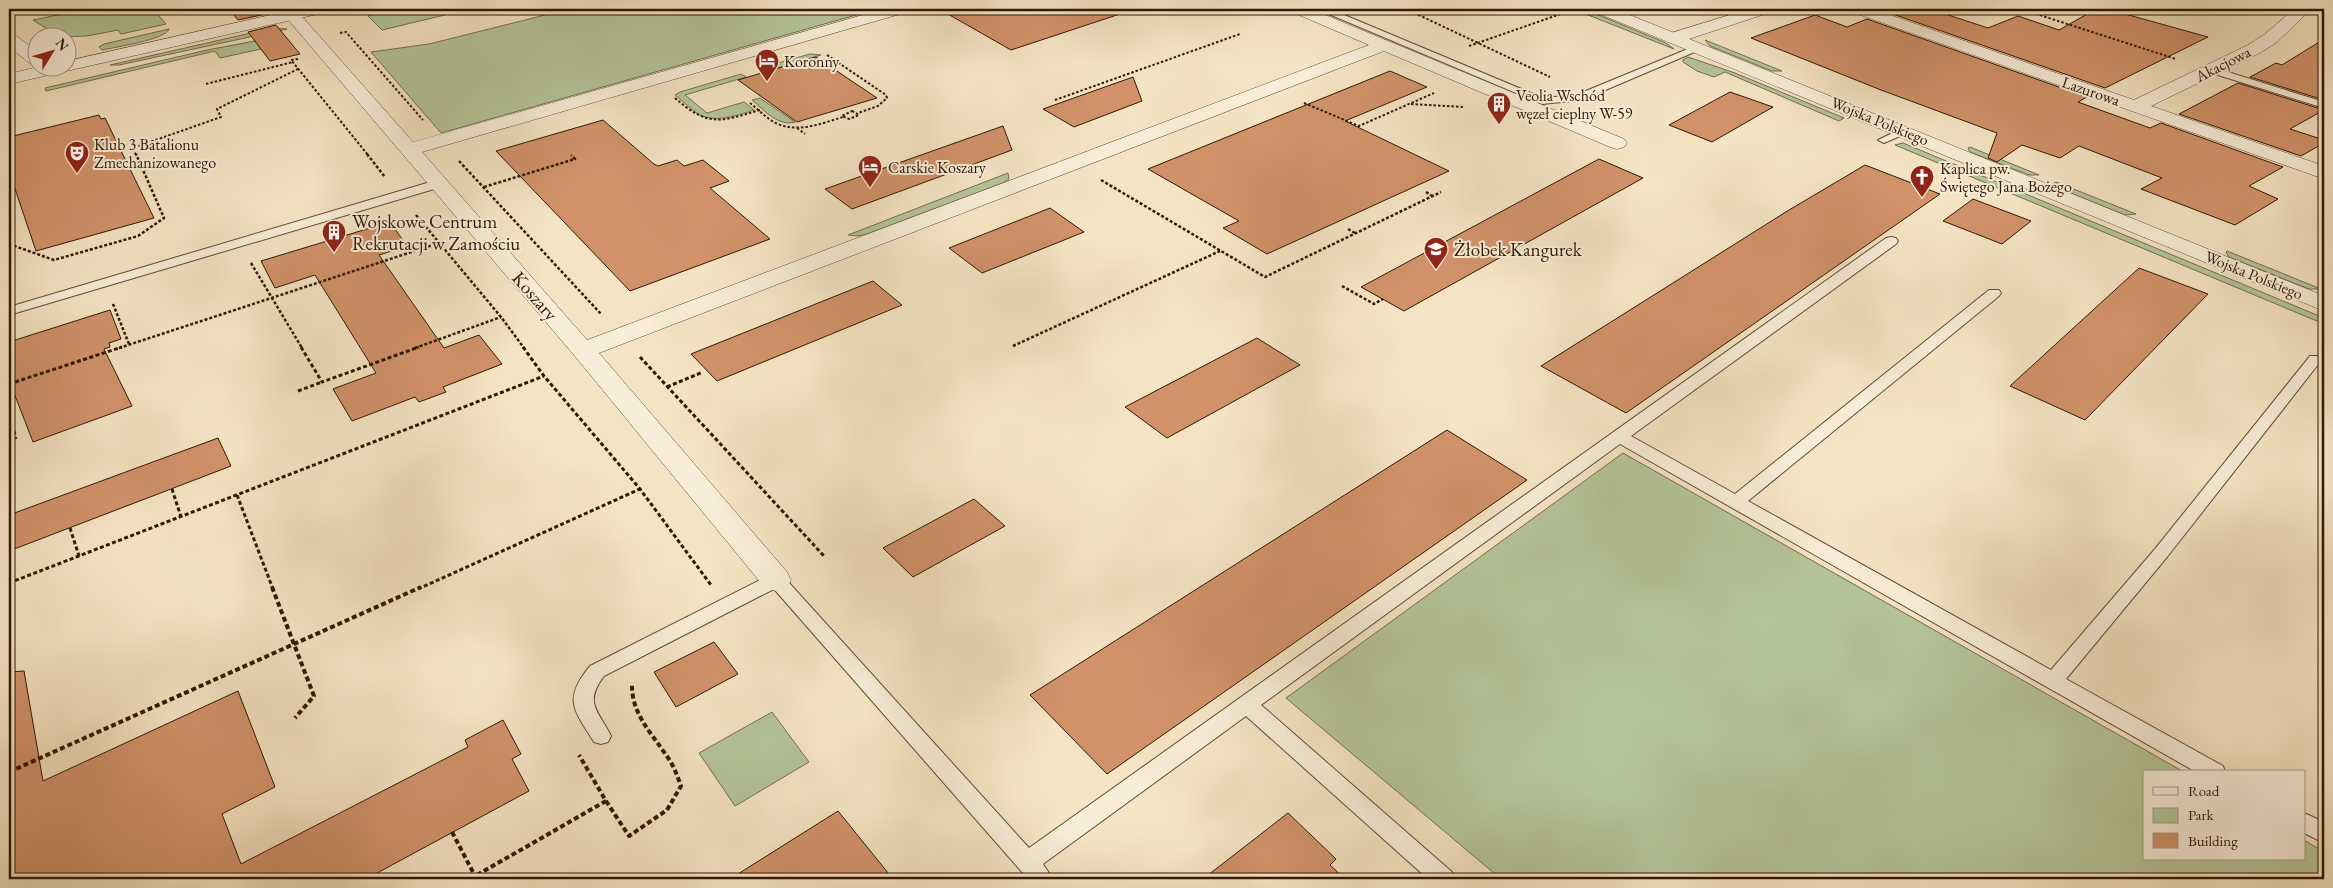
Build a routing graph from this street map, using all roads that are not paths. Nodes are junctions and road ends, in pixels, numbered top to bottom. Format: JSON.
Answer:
{"nodes":[{"id":1,"x":318,"y":9,"type":"edge"},
{"id":2,"x":900,"y":9,"type":"edge"},
{"id":3,"x":1298,"y":9,"type":"edge"},
{"id":4,"x":1322,"y":9,"type":"edge"},
{"id":5,"x":1601,"y":9,"type":"edge"},
{"id":6,"x":1765,"y":9,"type":"edge"},
{"id":7,"x":1858,"y":9,"type":"edge"},
{"id":8,"x":2277,"y":9,"type":"edge"},
{"id":9,"x":2300,"y":11,"type":"edge"},
{"id":10,"x":292,"y":14,"type":"junction"},
{"id":11,"x":1674,"y":38,"type":"junction"},
{"id":12,"x":9,"y":39,"type":"edge"},
{"id":13,"x":1384,"y":45,"type":"junction"},
{"id":14,"x":1698,"y":48,"type":"junction"},
{"id":15,"x":28,"y":52,"type":"edge"},
{"id":16,"x":78,"y":64,"type":"edge"},
{"id":17,"x":2212,"y":70,"type":"junction"},
{"id":18,"x":28,"y":73,"type":"edge"},
{"id":19,"x":9,"y":79,"type":"edge"},
{"id":20,"x":2324,"y":105,"type":"edge"},
{"id":21,"x":2136,"y":106,"type":"junction"},
{"id":22,"x":1903,"y":131,"type":"junction"},
{"id":23,"x":1884,"y":140,"type":"dead end"},
{"id":24,"x":1617,"y":143,"type":"dead end"},
{"id":25,"x":408,"y":150,"type":"junction"},
{"id":26,"x":2324,"y":173,"type":"edge"},
{"id":27,"x":437,"y":184,"type":"junction"},
{"id":28,"x":1891,"y":241,"type":"dead end"},
{"id":29,"x":1994,"y":293,"type":"dead end"},
{"id":30,"x":2324,"y":304,"type":"edge"},
{"id":31,"x":9,"y":311,"type":"edge"},
{"id":32,"x":583,"y":350,"type":"junction"},
{"id":33,"x":2315,"y":359,"type":"dead end"},
{"id":34,"x":1618,"y":436,"type":"junction"},
{"id":35,"x":1736,"y":502,"type":"junction"},
{"id":36,"x":776,"y":580,"type":"junction"},
{"id":37,"x":2053,"y":681,"type":"junction"},
{"id":38,"x":1247,"y":705,"type":"junction"},
{"id":39,"x":601,"y":736,"type":"dead end"},
{"id":40,"x":2211,"y":770,"type":"edge"},
{"id":41,"x":2306,"y":823,"type":"edge"},
{"id":42,"x":2324,"y":833,"type":"edge"},
{"id":43,"x":1027,"y":862,"type":"junction"},
{"id":44,"x":1042,"y":879,"type":"edge"},
{"id":45,"x":1444,"y":879,"type":"edge"}],
"edges":[{"from":1,"to":10,"type":"street"},
{"from":2,"to":25,"type":"street"},
{"from":3,"to":13,"type":"street"},
{"from":4,"to":14,"type":"lane"},
{"from":5,"to":11,"type":"street","name":"Wojska Polskiego"},
{"from":6,"to":11,"type":"street"},
{"from":7,"to":21,"type":"street","name":"Lazurowa"},
{"from":8,"to":9,"type":"street"},
{"from":9,"to":17,"type":"street","name":"Akacjowa"},
{"from":10,"to":16,"type":"street"},
{"from":10,"to":25,"type":"street","name":"Koszary"},
{"from":11,"to":14,"type":"street","name":"Wojska Polskiego"},
{"from":12,"to":15,"type":"street"},
{"from":13,"to":24,"type":"street"},
{"from":13,"to":32,"type":"street"},
{"from":14,"to":22,"type":"street","name":"Wojska Polskiego"},
{"from":17,"to":20,"type":"lane"},
{"from":17,"to":21,"type":"street","name":"Akacjowa"},
{"from":18,"to":19,"type":"street"},
{"from":21,"to":26,"type":"street","name":"Lazurowa"},
{"from":22,"to":23,"type":"lane"},
{"from":22,"to":30,"type":"street","name":"Wojska Polskiego"},
{"from":25,"to":27,"type":"street","name":"Koszary"},
{"from":27,"to":31,"type":"lane"},
{"from":27,"to":32,"type":"street","name":"Koszary"},
{"from":28,"to":34,"type":"lane"},
{"from":29,"to":35,"type":"lane"},
{"from":32,"to":36,"type":"street","name":"Koszary"},
{"from":33,"to":37,"type":"lane"},
{"from":34,"to":35,"type":"lane"},
{"from":34,"to":38,"type":"lane"},
{"from":35,"to":37,"type":"lane"},
{"from":36,"to":39,"type":"lane"},
{"from":36,"to":43,"type":"lane"},
{"from":37,"to":40,"type":"lane"},
{"from":38,"to":43,"type":"lane"},
{"from":38,"to":45,"type":"lane"},
{"from":41,"to":42,"type":"lane"},
{"from":43,"to":44,"type":"lane"}]}
